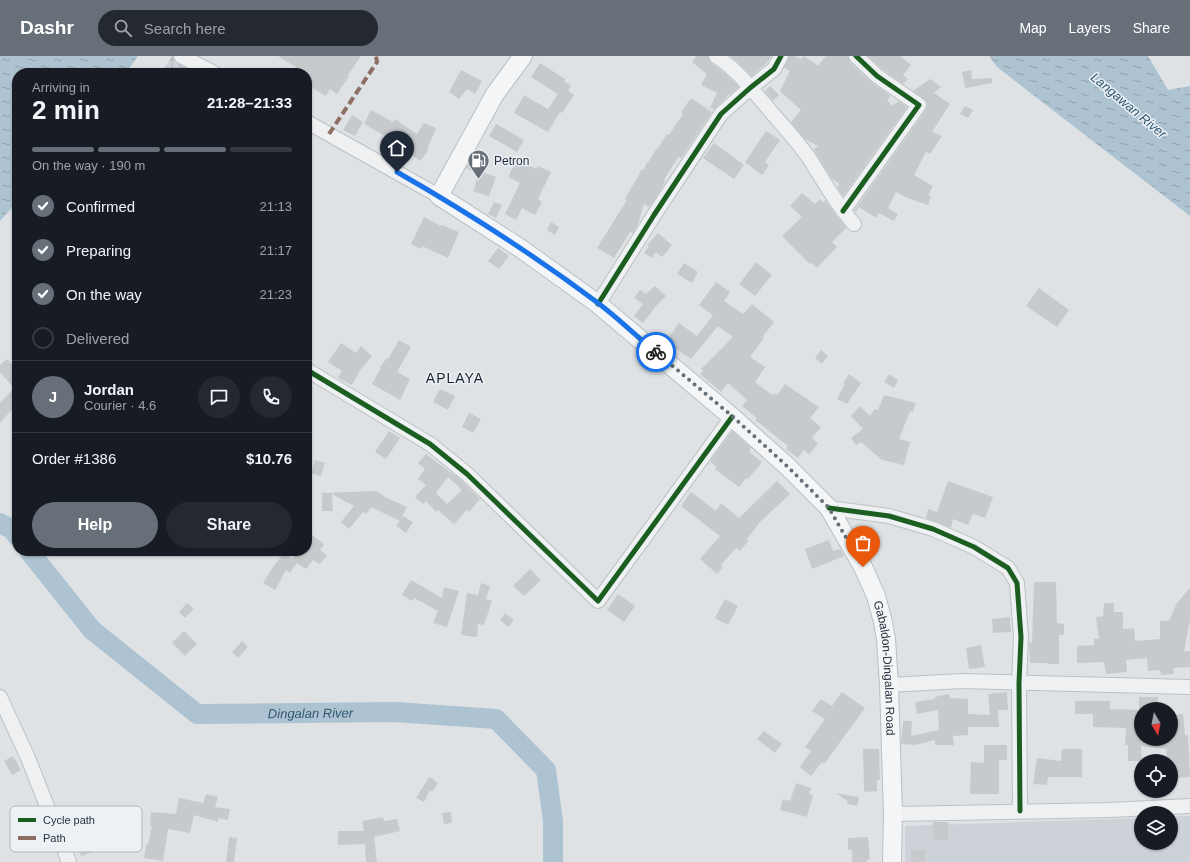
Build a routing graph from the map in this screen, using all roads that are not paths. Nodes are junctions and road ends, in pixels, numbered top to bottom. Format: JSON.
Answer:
{"nodes":[{"id":1,"x":181,"y":56,"type":"edge"},
{"id":2,"x":523,"y":56,"type":"edge"},
{"id":3,"x":716,"y":56,"type":"edge"},
{"id":4,"x":781,"y":56,"type":"edge"},
{"id":5,"x":856,"y":56,"type":"edge"},
{"id":6,"x":204,"y":68,"type":"edge"},
{"id":7,"x":750,"y":88,"type":"junction"},
{"id":8,"x":312,"y":125,"type":"edge"},
{"id":9,"x":439,"y":196,"type":"junction"},
{"id":10,"x":843,"y":211,"type":"junction"},
{"id":11,"x":854,"y":224,"type":"dead end"},
{"id":12,"x":598,"y":304,"type":"junction"},
{"id":13,"x":312,"y":373,"type":"edge"},
{"id":14,"x":732,"y":416,"type":"junction"},
{"id":15,"x":829,"y":508,"type":"junction"},
{"id":16,"x":1019,"y":683,"type":"junction"},
{"id":17,"x":889,"y":685,"type":"junction"},
{"id":18,"x":1190,"y":687,"type":"edge"},
{"id":19,"x":0,"y":697,"type":"edge"},
{"id":20,"x":47,"y":806,"type":"edge"},
{"id":21,"x":1190,"y":806,"type":"edge"},
{"id":22,"x":1020,"y":811,"type":"junction"},
{"id":23,"x":893,"y":814,"type":"junction"},
{"id":24,"x":65,"y":852,"type":"edge"},
{"id":25,"x":69,"y":862,"type":"edge"},
{"id":26,"x":892,"y":862,"type":"edge"}],
"edges":[{"from":1,"to":6,"type":"street"},
{"from":2,"to":9,"type":"main road"},
{"from":3,"to":7,"type":"street"},
{"from":4,"to":7,"type":"street"},
{"from":5,"to":10,"type":"street"},
{"from":7,"to":10,"type":"street"},
{"from":7,"to":12,"type":"street"},
{"from":8,"to":9,"type":"street"},
{"from":9,"to":12,"type":"main road","name":"Gabaldon-Dingalan Road"},
{"from":10,"to":11,"type":"street"},
{"from":12,"to":14,"type":"main road","name":"Gabaldon-Dingalan Road"},
{"from":13,"to":14,"type":"street"},
{"from":14,"to":15,"type":"main road","name":"Gabaldon-Dingalan Road"},
{"from":15,"to":16,"type":"street"},
{"from":15,"to":17,"type":"main road","name":"Gabaldon-Dingalan Road"},
{"from":16,"to":17,"type":"street"},
{"from":16,"to":18,"type":"street"},
{"from":16,"to":22,"type":"street"},
{"from":17,"to":23,"type":"main road","name":"Gabaldon-Dingalan Road"},
{"from":19,"to":20,"type":"street"},
{"from":21,"to":22,"type":"street"},
{"from":22,"to":23,"type":"street"},
{"from":23,"to":26,"type":"main road","name":"Gabaldon-Dingalan Road"},
{"from":24,"to":25,"type":"street"}]}
